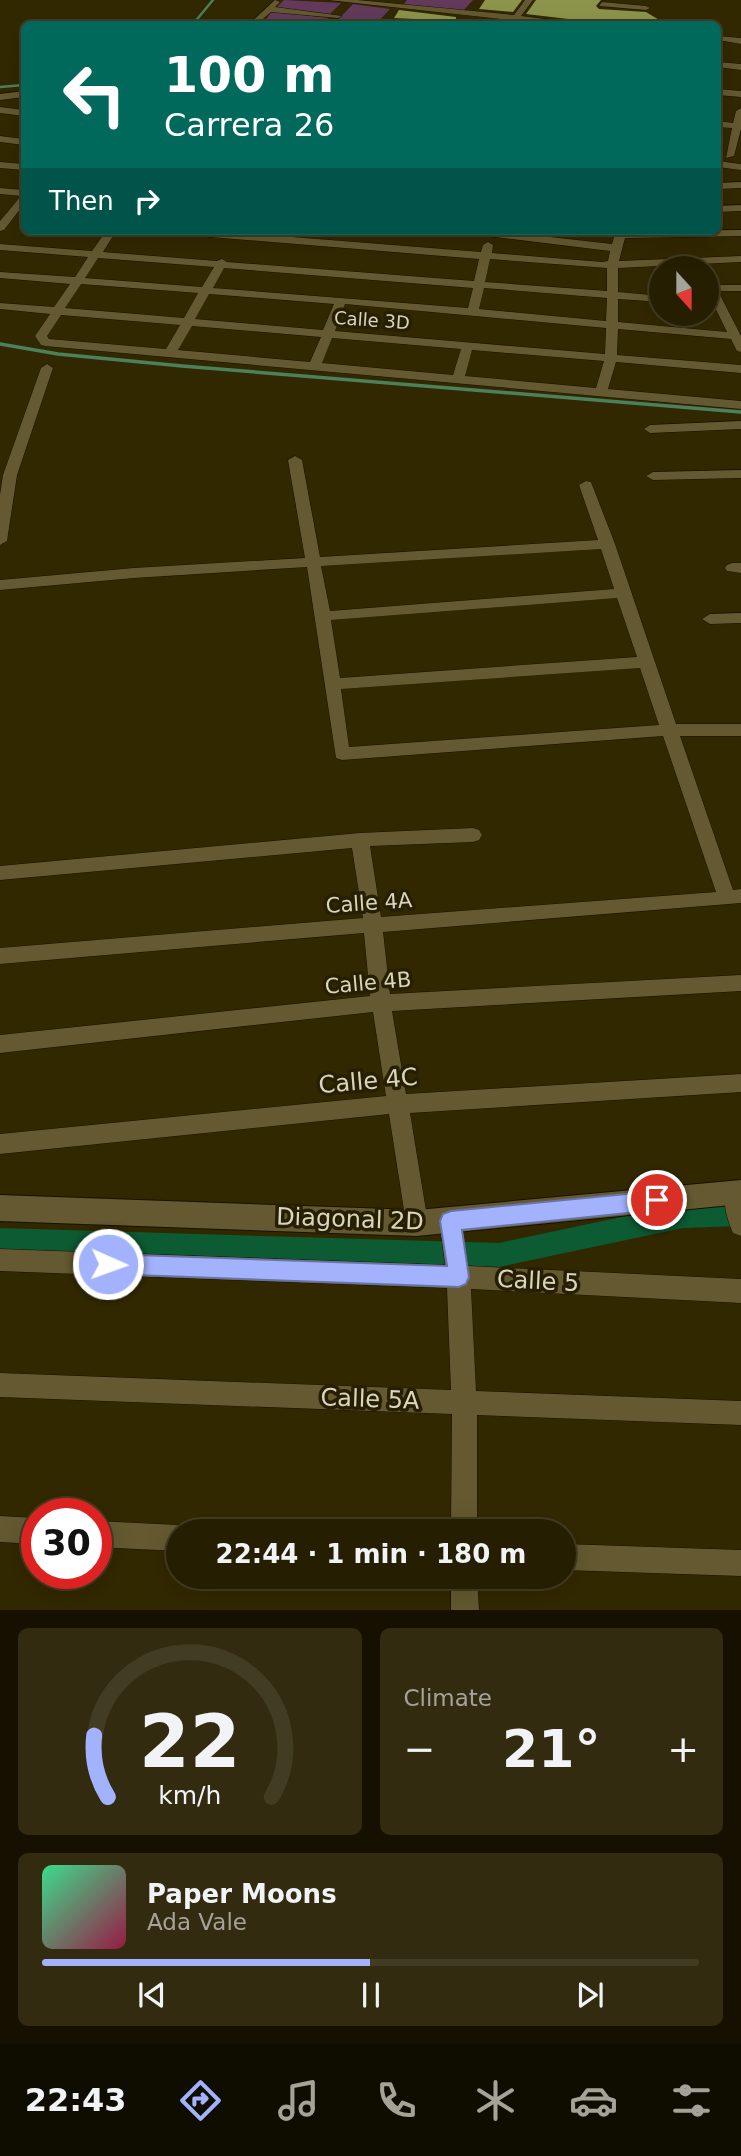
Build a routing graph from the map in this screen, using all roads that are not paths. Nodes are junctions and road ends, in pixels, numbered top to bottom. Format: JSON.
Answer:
{"nodes":[{"id":1,"x":278,"y":0,"type":"edge"},
{"id":2,"x":332,"y":0,"type":"edge"},
{"id":3,"x":529,"y":0,"type":"edge"},
{"id":4,"x":352,"y":2,"type":"junction"},
{"id":5,"x":603,"y":2,"type":"edge"},
{"id":6,"x":397,"y":7,"type":"junction"},
{"id":7,"x":646,"y":8,"type":"edge"},
{"id":8,"x":268,"y":9,"type":"junction"},
{"id":9,"x":462,"y":13,"type":"junction"},
{"id":10,"x":597,"y":14,"type":"dead end"},
{"id":11,"x":339,"y":20,"type":"edge"},
{"id":12,"x":256,"y":21,"type":"edge"},
{"id":13,"x":385,"y":21,"type":"edge"},
{"id":14,"x":457,"y":21,"type":"edge"},
{"id":15,"x":514,"y":21,"type":"edge"},
{"id":16,"x":721,"y":38,"type":"edge"},
{"id":17,"x":741,"y":41,"type":"edge"},
{"id":18,"x":721,"y":65,"type":"edge"},
{"id":19,"x":741,"y":67,"type":"edge"},
{"id":20,"x":721,"y":92,"type":"edge"},
{"id":21,"x":21,"y":94,"type":"edge"},
{"id":22,"x":741,"y":94,"type":"edge"},
{"id":23,"x":0,"y":97,"type":"edge"},
{"id":24,"x":0,"y":110,"type":"edge"},
{"id":25,"x":21,"y":113,"type":"edge"},
{"id":26,"x":741,"y":113,"type":"edge"},
{"id":27,"x":721,"y":125,"type":"edge"},
{"id":28,"x":738,"y":132,"type":"edge"},
{"id":29,"x":0,"y":139,"type":"edge"},
{"id":30,"x":21,"y":142,"type":"edge"},
{"id":31,"x":721,"y":155,"type":"edge"},
{"id":32,"x":729,"y":156,"type":"junction"},
{"id":33,"x":741,"y":157,"type":"edge"},
{"id":34,"x":721,"y":164,"type":"edge"},
{"id":35,"x":0,"y":165,"type":"edge"},
{"id":36,"x":21,"y":167,"type":"edge"},
{"id":37,"x":741,"y":167,"type":"edge"},
{"id":38,"x":741,"y":185,"type":"edge"},
{"id":39,"x":721,"y":186,"type":"edge"},
{"id":40,"x":0,"y":191,"type":"edge"},
{"id":41,"x":21,"y":195,"type":"edge"},
{"id":42,"x":21,"y":199,"type":"edge"},
{"id":43,"x":741,"y":208,"type":"edge"},
{"id":44,"x":721,"y":209,"type":"edge"},
{"id":45,"x":4,"y":217,"type":"edge"},
{"id":46,"x":0,"y":228,"type":"edge"},
{"id":47,"x":721,"y":233,"type":"edge"},
{"id":48,"x":741,"y":233,"type":"edge"},
{"id":49,"x":108,"y":235,"type":"edge"},
{"id":50,"x":275,"y":235,"type":"edge"},
{"id":51,"x":490,"y":235,"type":"edge"},
{"id":52,"x":513,"y":235,"type":"edge"},
{"id":53,"x":619,"y":235,"type":"edge"},
{"id":54,"x":688,"y":235,"type":"edge"},
{"id":55,"x":0,"y":247,"type":"edge"},
{"id":56,"x":615,"y":248,"type":"junction"},
{"id":57,"x":96,"y":253,"type":"junction"},
{"id":58,"x":488,"y":255,"type":"junction"},
{"id":59,"x":697,"y":256,"type":"edge"},
{"id":60,"x":357,"y":259,"type":"junction"},
{"id":61,"x":741,"y":259,"type":"edge"},
{"id":62,"x":222,"y":262,"type":"junction"},
{"id":63,"x":613,"y":262,"type":"junction"},
{"id":64,"x":719,"y":262,"type":"edge"},
{"id":65,"x":649,"y":263,"type":"edge"},
{"id":66,"x":0,"y":275,"type":"edge"},
{"id":67,"x":77,"y":281,"type":"junction"},
{"id":68,"x":481,"y":283,"type":"junction"},
{"id":69,"x":324,"y":286,"type":"junction"},
{"id":70,"x":719,"y":286,"type":"edge"},
{"id":71,"x":741,"y":288,"type":"edge"},
{"id":72,"x":365,"y":289,"type":"junction"},
{"id":73,"x":649,"y":290,"type":"edge"},
{"id":74,"x":205,"y":291,"type":"junction"},
{"id":75,"x":614,"y":292,"type":"junction"},
{"id":76,"x":649,"y":297,"type":"edge"},
{"id":77,"x":341,"y":301,"type":"junction"},
{"id":78,"x":0,"y":306,"type":"edge"},
{"id":79,"x":57,"y":311,"type":"junction"},
{"id":80,"x":719,"y":311,"type":"edge"},
{"id":81,"x":473,"y":312,"type":"junction"},
{"id":82,"x":741,"y":316,"type":"edge"},
{"id":83,"x":724,"y":317,"type":"junction"},
{"id":84,"x":188,"y":322,"type":"junction"},
{"id":85,"x":613,"y":323,"type":"junction"},
{"id":86,"x":327,"y":334,"type":"junction"},
{"id":87,"x":734,"y":336,"type":"junction"},
{"id":88,"x":468,"y":344,"type":"junction"},
{"id":89,"x":741,"y":348,"type":"edge"},
{"id":90,"x":169,"y":355,"type":"junction"},
{"id":91,"x":611,"y":358,"type":"junction"},
{"id":92,"x":47,"y":368,"type":"dead end"},
{"id":93,"x":314,"y":368,"type":"junction"},
{"id":94,"x":741,"y":369,"type":"edge"},
{"id":95,"x":457,"y":380,"type":"junction"},
{"id":96,"x":600,"y":394,"type":"junction"},
{"id":97,"x":741,"y":405,"type":"edge"},
{"id":98,"x":741,"y":425,"type":"edge"},
{"id":99,"x":650,"y":429,"type":"dead end"},
{"id":100,"x":295,"y":460,"type":"dead end"},
{"id":101,"x":741,"y":474,"type":"edge"},
{"id":102,"x":5,"y":475,"type":"edge"},
{"id":103,"x":653,"y":476,"type":"dead end"},
{"id":104,"x":586,"y":485,"type":"dead end"},
{"id":105,"x":0,"y":533,"type":"edge"},
{"id":106,"x":608,"y":544,"type":"junction"},
{"id":107,"x":313,"y":562,"type":"junction"},
{"id":108,"x":0,"y":585,"type":"edge"},
{"id":109,"x":624,"y":593,"type":"junction"},
{"id":110,"x":323,"y":616,"type":"junction"},
{"id":111,"x":741,"y":618,"type":"edge"},
{"id":112,"x":710,"y":619,"type":"dead end"},
{"id":113,"x":647,"y":662,"type":"junction"},
{"id":114,"x":333,"y":684,"type":"junction"},
{"id":115,"x":670,"y":730,"type":"junction"},
{"id":116,"x":741,"y":730,"type":"edge"},
{"id":117,"x":473,"y":835,"type":"dead end"},
{"id":118,"x":360,"y":840,"type":"junction"},
{"id":119,"x":0,"y":873,"type":"edge"},
{"id":120,"x":734,"y":898,"type":"edge"},
{"id":121,"x":373,"y":925,"type":"junction"},
{"id":122,"x":0,"y":956,"type":"edge"},
{"id":123,"x":741,"y":983,"type":"edge"},
{"id":124,"x":381,"y":1003,"type":"junction"},
{"id":125,"x":0,"y":1044,"type":"edge"},
{"id":126,"x":741,"y":1083,"type":"edge"},
{"id":127,"x":397,"y":1104,"type":"junction"},
{"id":128,"x":0,"y":1144,"type":"edge"},
{"id":129,"x":738,"y":1192,"type":"edge"},
{"id":130,"x":0,"y":1208,"type":"edge"},
{"id":131,"x":416,"y":1223,"type":"junction"},
{"id":132,"x":741,"y":1225,"type":"edge"},
{"id":133,"x":452,"y":1231,"type":"junction"},
{"id":134,"x":0,"y":1260,"type":"edge"},
{"id":135,"x":458,"y":1271,"type":"junction"},
{"id":136,"x":741,"y":1291,"type":"edge"},
{"id":137,"x":0,"y":1385,"type":"edge"},
{"id":138,"x":464,"y":1402,"type":"junction"},
{"id":139,"x":741,"y":1413,"type":"edge"},
{"id":140,"x":464,"y":1519,"type":"edge"},
{"id":141,"x":0,"y":1529,"type":"edge"},
{"id":142,"x":21,"y":1530,"type":"edge"},
{"id":143,"x":112,"y":1535,"type":"edge"},
{"id":144,"x":166,"y":1537,"type":"edge"},
{"id":145,"x":576,"y":1556,"type":"edge"},
{"id":146,"x":741,"y":1563,"type":"edge"},
{"id":147,"x":464,"y":1589,"type":"edge"},
{"id":148,"x":465,"y":1610,"type":"edge"}],
"edges":[{"from":1,"to":8,"type":"street"},
{"from":2,"to":4,"type":"street"},
{"from":3,"to":15,"type":"street"},
{"from":4,"to":6,"type":"street"},
{"from":4,"to":11,"type":"street"},
{"from":5,"to":7,"type":"street"},
{"from":5,"to":10,"type":"street"},
{"from":6,"to":9,"type":"street"},
{"from":6,"to":13,"type":"street"},
{"from":8,"to":11,"type":"street"},
{"from":8,"to":12,"type":"street"},
{"from":9,"to":14,"type":"street"},
{"from":9,"to":15,"type":"street"},
{"from":16,"to":17,"type":"street"},
{"from":18,"to":19,"type":"street"},
{"from":20,"to":22,"type":"street"},
{"from":21,"to":23,"type":"street"},
{"from":24,"to":25,"type":"street"},
{"from":26,"to":28,"type":"street"},
{"from":27,"to":28,"type":"street"},
{"from":28,"to":32,"type":"street"},
{"from":29,"to":30,"type":"street"},
{"from":31,"to":32,"type":"street"},
{"from":32,"to":33,"type":"street"},
{"from":34,"to":37,"type":"street"},
{"from":35,"to":36,"type":"street"},
{"from":38,"to":39,"type":"street"},
{"from":40,"to":41,"type":"street"},
{"from":42,"to":45,"type":"street"},
{"from":43,"to":44,"type":"street"},
{"from":45,"to":46,"type":"street"},
{"from":47,"to":48,"type":"street"},
{"from":49,"to":57,"type":"street"},
{"from":50,"to":60,"type":"street"},
{"from":51,"to":58,"type":"street"},
{"from":52,"to":56,"type":"street"},
{"from":53,"to":56,"type":"street"},
{"from":54,"to":59,"type":"street"},
{"from":55,"to":57,"type":"street"},
{"from":56,"to":63,"type":"street"},
{"from":57,"to":62,"type":"street"},
{"from":57,"to":67,"type":"street"},
{"from":58,"to":60,"type":"street"},
{"from":58,"to":63,"type":"street"},
{"from":58,"to":68,"type":"street"},
{"from":60,"to":69,"type":"street"},
{"from":60,"to":72,"type":"street"},
{"from":61,"to":64,"type":"street"},
{"from":62,"to":69,"type":"street"},
{"from":62,"to":74,"type":"street"},
{"from":63,"to":65,"type":"street"},
{"from":63,"to":75,"type":"street"},
{"from":66,"to":67,"type":"street"},
{"from":67,"to":74,"type":"street"},
{"from":67,"to":79,"type":"street"},
{"from":68,"to":72,"type":"street"},
{"from":68,"to":75,"type":"street"},
{"from":68,"to":81,"type":"street"},
{"from":69,"to":74,"type":"street"},
{"from":69,"to":77,"type":"street"},
{"from":70,"to":71,"type":"street"},
{"from":72,"to":77,"type":"street"},
{"from":72,"to":81,"type":"street"},
{"from":73,"to":75,"type":"street"},
{"from":74,"to":84,"type":"street"},
{"from":75,"to":76,"type":"street"},
{"from":75,"to":85,"type":"street"},
{"from":77,"to":86,"type":"street"},
{"from":78,"to":79,"type":"street","name":"Calle 3D"},
{"from":79,"to":84,"type":"street","name":"Calle 3D"},
{"from":79,"to":90,"type":"street"},
{"from":80,"to":83,"type":"street"},
{"from":81,"to":85,"type":"street"},
{"from":82,"to":83,"type":"street"},
{"from":83,"to":87,"type":"street"},
{"from":84,"to":86,"type":"street","name":"Calle 3D"},
{"from":84,"to":90,"type":"street"},
{"from":85,"to":87,"type":"street"},
{"from":85,"to":91,"type":"street"},
{"from":86,"to":88,"type":"street","name":"Calle 3D"},
{"from":86,"to":93,"type":"street"},
{"from":87,"to":89,"type":"street"},
{"from":88,"to":91,"type":"street","name":"Calle 3D"},
{"from":88,"to":95,"type":"street"},
{"from":90,"to":93,"type":"street"},
{"from":91,"to":94,"type":"street","name":"Calle 3D"},
{"from":91,"to":96,"type":"street"},
{"from":92,"to":102,"type":"street"},
{"from":93,"to":95,"type":"street"},
{"from":95,"to":96,"type":"street"},
{"from":96,"to":97,"type":"street"},
{"from":98,"to":99,"type":"street"},
{"from":100,"to":107,"type":"street"},
{"from":101,"to":103,"type":"street"},
{"from":102,"to":105,"type":"street"},
{"from":104,"to":106,"type":"street"},
{"from":106,"to":107,"type":"street"},
{"from":106,"to":109,"type":"street"},
{"from":107,"to":108,"type":"street"},
{"from":107,"to":110,"type":"street"},
{"from":109,"to":110,"type":"street"},
{"from":109,"to":113,"type":"street"},
{"from":110,"to":114,"type":"street"},
{"from":111,"to":112,"type":"street"},
{"from":113,"to":114,"type":"street"},
{"from":113,"to":115,"type":"street"},
{"from":114,"to":115,"type":"street"},
{"from":115,"to":116,"type":"street"},
{"from":115,"to":120,"type":"street"},
{"from":117,"to":118,"type":"street"},
{"from":118,"to":119,"type":"street"},
{"from":118,"to":121,"type":"street"},
{"from":120,"to":121,"type":"street","name":"Calle 4A"},
{"from":121,"to":122,"type":"street","name":"Calle 4A"},
{"from":121,"to":124,"type":"street"},
{"from":123,"to":124,"type":"street","name":"Calle 4B"},
{"from":124,"to":125,"type":"street","name":"Calle 4B"},
{"from":124,"to":127,"type":"street"},
{"from":126,"to":127,"type":"street","name":"Calle 4C"},
{"from":127,"to":128,"type":"street","name":"Calle 4C"},
{"from":127,"to":131,"type":"street"},
{"from":129,"to":132,"type":"street"},
{"from":129,"to":133,"type":"street","name":"Diagonal 2D"},
{"from":130,"to":131,"type":"street","name":"Diagonal 2D"},
{"from":131,"to":133,"type":"street","name":"Diagonal 2D"},
{"from":133,"to":135,"type":"street"},
{"from":134,"to":135,"type":"street","name":"Calle 5"},
{"from":135,"to":136,"type":"street","name":"Calle 5"},
{"from":135,"to":138,"type":"street"},
{"from":137,"to":138,"type":"street","name":"Calle 5A"},
{"from":138,"to":139,"type":"street","name":"Calle 5A"},
{"from":138,"to":140,"type":"street"},
{"from":141,"to":142,"type":"street"},
{"from":143,"to":144,"type":"street"},
{"from":145,"to":146,"type":"street"},
{"from":147,"to":148,"type":"street"}]}
